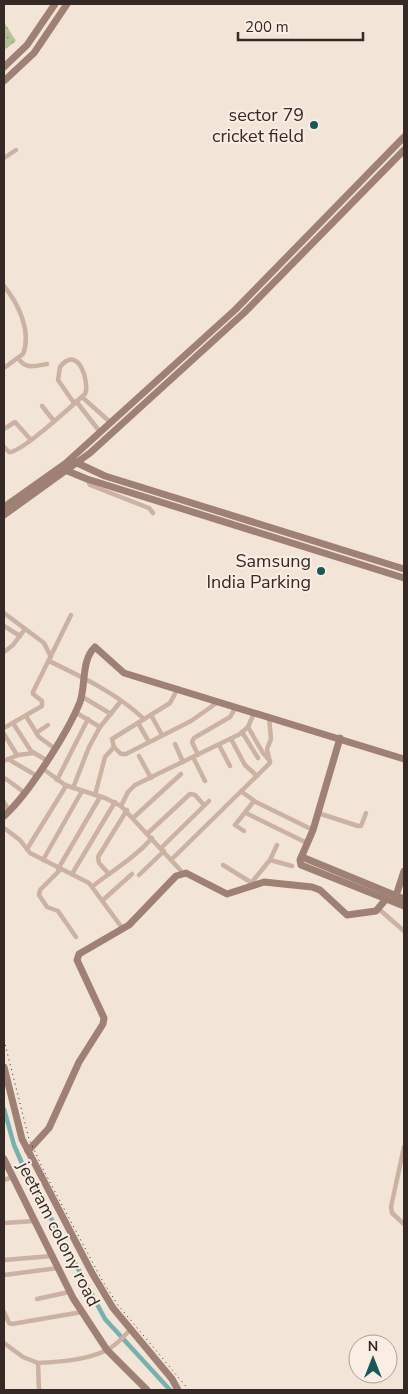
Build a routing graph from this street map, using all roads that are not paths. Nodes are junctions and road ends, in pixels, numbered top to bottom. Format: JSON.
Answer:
{"nodes":[{"id":1,"x":55,"y":4,"type":"edge"},
{"id":2,"x":67,"y":4,"type":"edge"},
{"id":3,"x":4,"y":67,"type":"edge"},
{"id":4,"x":4,"y":81,"type":"edge"},
{"id":5,"x":404,"y":137,"type":"edge"},
{"id":6,"x":16,"y":150,"type":"dead end"},
{"id":7,"x":404,"y":150,"type":"edge"},
{"id":8,"x":4,"y":158,"type":"edge"},
{"id":9,"x":4,"y":286,"type":"edge"},
{"id":10,"x":18,"y":358,"type":"junction"},
{"id":11,"x":47,"y":364,"type":"dead end"},
{"id":12,"x":4,"y":368,"type":"edge"},
{"id":13,"x":82,"y":397,"type":"junction"},
{"id":14,"x":75,"y":402,"type":"junction"},
{"id":15,"x":42,"y":406,"type":"dead end"},
{"id":16,"x":54,"y":421,"type":"junction"},
{"id":17,"x":110,"y":422,"type":"junction"},
{"id":18,"x":4,"y":429,"type":"edge"},
{"id":19,"x":100,"y":432,"type":"junction"},
{"id":20,"x":31,"y":440,"type":"junction"},
{"id":21,"x":4,"y":447,"type":"edge"},
{"id":22,"x":70,"y":459,"type":"junction"},
{"id":23,"x":77,"y":463,"type":"junction"},
{"id":24,"x":60,"y":467,"type":"junction"},
{"id":25,"x":68,"y":471,"type":"junction"},
{"id":26,"x":86,"y":479,"type":"junction"},
{"id":27,"x":4,"y":507,"type":"edge"},
{"id":28,"x":154,"y":513,"type":"dead end"},
{"id":29,"x":4,"y":515,"type":"edge"},
{"id":30,"x":404,"y":569,"type":"edge"},
{"id":31,"x":404,"y":578,"type":"edge"},
{"id":32,"x":4,"y":613,"type":"edge"},
{"id":33,"x":71,"y":615,"type":"dead end"},
{"id":34,"x":4,"y":626,"type":"edge"},
{"id":35,"x":25,"y":629,"type":"junction"},
{"id":36,"x":20,"y":636,"type":"junction"},
{"id":37,"x":4,"y":652,"type":"edge"},
{"id":38,"x":50,"y":659,"type":"junction"},
{"id":39,"x":83,"y":677,"type":"junction"},
{"id":40,"x":178,"y":688,"type":"junction"},
{"id":41,"x":81,"y":696,"type":"junction"},
{"id":42,"x":120,"y":701,"type":"junction"},
{"id":43,"x":218,"y":702,"type":"junction"},
{"id":44,"x":236,"y":707,"type":"junction"},
{"id":45,"x":74,"y":712,"type":"junction"},
{"id":46,"x":254,"y":713,"type":"junction"},
{"id":47,"x":111,"y":714,"type":"junction"},
{"id":48,"x":151,"y":715,"type":"junction"},
{"id":49,"x":26,"y":716,"type":"junction"},
{"id":50,"x":269,"y":717,"type":"junction"},
{"id":51,"x":88,"y":719,"type":"junction"},
{"id":52,"x":144,"y":719,"type":"junction"},
{"id":53,"x":13,"y":723,"type":"junction"},
{"id":54,"x":138,"y":723,"type":"junction"},
{"id":55,"x":48,"y":725,"type":"dead end"},
{"id":56,"x":100,"y":727,"type":"junction"},
{"id":57,"x":248,"y":727,"type":"junction"},
{"id":58,"x":4,"y":728,"type":"edge"},
{"id":59,"x":242,"y":732,"type":"junction"},
{"id":60,"x":36,"y":733,"type":"junction"},
{"id":61,"x":4,"y":734,"type":"edge"},
{"id":62,"x":162,"y":736,"type":"junction"},
{"id":63,"x":340,"y":738,"type":"junction"},
{"id":64,"x":231,"y":739,"type":"junction"},
{"id":65,"x":149,"y":742,"type":"junction"},
{"id":66,"x":175,"y":744,"type":"dead end"},
{"id":67,"x":219,"y":745,"type":"junction"},
{"id":68,"x":114,"y":747,"type":"junction"},
{"id":69,"x":54,"y":748,"type":"junction"},
{"id":70,"x":34,"y":754,"type":"junction"},
{"id":71,"x":17,"y":755,"type":"junction"},
{"id":72,"x":139,"y":756,"type":"dead end"},
{"id":73,"x":196,"y":756,"type":"junction"},
{"id":74,"x":258,"y":758,"type":"dead end"},
{"id":75,"x":404,"y":759,"type":"edge"},
{"id":76,"x":6,"y":760,"type":"edge"},
{"id":77,"x":46,"y":760,"type":"junction"},
{"id":78,"x":270,"y":761,"type":"junction"},
{"id":79,"x":183,"y":762,"type":"junction"},
{"id":80,"x":230,"y":766,"type":"dead end"},
{"id":81,"x":42,"y":768,"type":"junction"},
{"id":82,"x":181,"y":774,"type":"dead end"},
{"id":83,"x":37,"y":776,"type":"junction"},
{"id":84,"x":257,"y":776,"type":"junction"},
{"id":85,"x":151,"y":778,"type":"junction"},
{"id":86,"x":6,"y":779,"type":"dead end"},
{"id":87,"x":57,"y":780,"type":"junction"},
{"id":88,"x":205,"y":781,"type":"dead end"},
{"id":89,"x":66,"y":786,"type":"junction"},
{"id":90,"x":73,"y":788,"type":"junction"},
{"id":91,"x":82,"y":792,"type":"junction"},
{"id":92,"x":242,"y":792,"type":"junction"},
{"id":93,"x":26,"y":793,"type":"junction"},
{"id":94,"x":97,"y":796,"type":"junction"},
{"id":95,"x":209,"y":801,"type":"dead end"},
{"id":96,"x":254,"y":801,"type":"junction"},
{"id":97,"x":4,"y":802,"type":"edge"},
{"id":98,"x":115,"y":802,"type":"junction"},
{"id":99,"x":204,"y":805,"type":"junction"},
{"id":100,"x":121,"y":806,"type":"junction"},
{"id":101,"x":127,"y":810,"type":"junction"},
{"id":102,"x":246,"y":813,"type":"junction"},
{"id":103,"x":318,"y":813,"type":"junction"},
{"id":104,"x":7,"y":814,"type":"edge"},
{"id":105,"x":366,"y":814,"type":"dead end"},
{"id":106,"x":133,"y":818,"type":"junction"},
{"id":107,"x":4,"y":828,"type":"edge"},
{"id":108,"x":313,"y":830,"type":"junction"},
{"id":109,"x":244,"y":831,"type":"dead end"},
{"id":110,"x":148,"y":833,"type":"junction"},
{"id":111,"x":152,"y":838,"type":"junction"},
{"id":112,"x":307,"y":843,"type":"junction"},
{"id":113,"x":277,"y":845,"type":"dead end"},
{"id":114,"x":27,"y":849,"type":"junction"},
{"id":115,"x":163,"y":849,"type":"junction"},
{"id":116,"x":302,"y":857,"type":"junction"},
{"id":117,"x":43,"y":860,"type":"junction"},
{"id":118,"x":172,"y":860,"type":"junction"},
{"id":119,"x":270,"y":860,"type":"junction"},
{"id":120,"x":222,"y":865,"type":"dead end"},
{"id":121,"x":292,"y":866,"type":"dead end"},
{"id":122,"x":59,"y":869,"type":"junction"},
{"id":123,"x":404,"y":871,"type":"edge"},
{"id":124,"x":183,"y":873,"type":"junction"},
{"id":125,"x":72,"y":874,"type":"junction"},
{"id":126,"x":109,"y":874,"type":"junction"},
{"id":127,"x":132,"y":874,"type":"dead end"},
{"id":128,"x":139,"y":875,"type":"dead end"},
{"id":129,"x":251,"y":885,"type":"junction"},
{"id":130,"x":93,"y":886,"type":"junction"},
{"id":131,"x":386,"y":899,"type":"junction"},
{"id":132,"x":103,"y":900,"type":"junction"},
{"id":133,"x":401,"y":901,"type":"edge"},
{"id":134,"x":380,"y":910,"type":"junction"},
{"id":135,"x":123,"y":929,"type":"junction"},
{"id":136,"x":404,"y":931,"type":"edge"},
{"id":137,"x":76,"y":938,"type":"dead end"},
{"id":138,"x":4,"y":1067,"type":"edge"},
{"id":139,"x":404,"y":1148,"type":"edge"},
{"id":140,"x":28,"y":1151,"type":"junction"},
{"id":141,"x":4,"y":1159,"type":"edge"},
{"id":142,"x":13,"y":1178,"type":"junction"},
{"id":143,"x":4,"y":1180,"type":"edge"},
{"id":144,"x":35,"y":1221,"type":"junction"},
{"id":145,"x":4,"y":1223,"type":"edge"},
{"id":146,"x":404,"y":1224,"type":"edge"},
{"id":147,"x":52,"y":1256,"type":"junction"},
{"id":148,"x":4,"y":1260,"type":"edge"},
{"id":149,"x":58,"y":1268,"type":"junction"},
{"id":150,"x":4,"y":1275,"type":"edge"},
{"id":151,"x":69,"y":1292,"type":"junction"},
{"id":152,"x":37,"y":1299,"type":"dead end"},
{"id":153,"x":4,"y":1312,"type":"edge"},
{"id":154,"x":82,"y":1312,"type":"junction"},
{"id":155,"x":129,"y":1331,"type":"junction"},
{"id":156,"x":4,"y":1343,"type":"edge"},
{"id":157,"x":110,"y":1348,"type":"junction"},
{"id":158,"x":38,"y":1364,"type":"junction"},
{"id":159,"x":40,"y":1390,"type":"edge"},
{"id":160,"x":147,"y":1390,"type":"edge"},
{"id":161,"x":178,"y":1390,"type":"edge"}],
"edges":[{"from":1,"to":3,"type":"street"},
{"from":2,"to":4,"type":"street"},
{"from":5,"to":17,"type":"street"},
{"from":6,"to":8,"type":"street"},
{"from":7,"to":23,"type":"street"},
{"from":9,"to":10,"type":"street"},
{"from":10,"to":11,"type":"street"},
{"from":10,"to":12,"type":"street"},
{"from":13,"to":14,"type":"street"},
{"from":13,"to":14,"type":"street"},
{"from":13,"to":17,"type":"street"},
{"from":14,"to":16,"type":"street"},
{"from":14,"to":19,"type":"street"},
{"from":15,"to":16,"type":"street"},
{"from":16,"to":20,"type":"street"},
{"from":17,"to":19,"type":"street"},
{"from":18,"to":20,"type":"street"},
{"from":19,"to":22,"type":"street"},
{"from":20,"to":21,"type":"street"},
{"from":22,"to":23,"type":"street"},
{"from":22,"to":24,"type":"street"},
{"from":23,"to":25,"type":"street"},
{"from":23,"to":30,"type":"street"},
{"from":24,"to":25,"type":"street"},
{"from":24,"to":27,"type":"street"},
{"from":25,"to":26,"type":"street"},
{"from":25,"to":29,"type":"street"},
{"from":26,"to":28,"type":"street"},
{"from":26,"to":31,"type":"street"},
{"from":32,"to":35,"type":"street"},
{"from":33,"to":38,"type":"street"},
{"from":34,"to":36,"type":"street"},
{"from":35,"to":36,"type":"street"},
{"from":35,"to":38,"type":"street"},
{"from":36,"to":37,"type":"street"},
{"from":38,"to":39,"type":"street"},
{"from":38,"to":49,"type":"street"},
{"from":39,"to":40,"type":"street"},
{"from":39,"to":41,"type":"street"},
{"from":39,"to":42,"type":"street"},
{"from":40,"to":43,"type":"street"},
{"from":40,"to":48,"type":"street"},
{"from":41,"to":45,"type":"street"},
{"from":41,"to":47,"type":"street"},
{"from":42,"to":47,"type":"street"},
{"from":42,"to":52,"type":"street"},
{"from":43,"to":44,"type":"street"},
{"from":43,"to":62,"type":"street"},
{"from":44,"to":46,"type":"street"},
{"from":44,"to":73,"type":"street"},
{"from":45,"to":51,"type":"street"},
{"from":45,"to":69,"type":"street"},
{"from":46,"to":50,"type":"street"},
{"from":46,"to":57,"type":"street"},
{"from":47,"to":56,"type":"street"},
{"from":48,"to":52,"type":"street"},
{"from":48,"to":62,"type":"street"},
{"from":49,"to":53,"type":"street"},
{"from":49,"to":60,"type":"street"},
{"from":50,"to":63,"type":"street"},
{"from":50,"to":78,"type":"street"},
{"from":51,"to":56,"type":"street"},
{"from":51,"to":87,"type":"street"},
{"from":52,"to":54,"type":"street"},
{"from":53,"to":58,"type":"street"},
{"from":53,"to":70,"type":"street"},
{"from":54,"to":65,"type":"street"},
{"from":54,"to":68,"type":"street"},
{"from":55,"to":60,"type":"street"},
{"from":56,"to":90,"type":"street"},
{"from":57,"to":59,"type":"street"},
{"from":57,"to":78,"type":"street"},
{"from":59,"to":64,"type":"street"},
{"from":59,"to":74,"type":"street"},
{"from":60,"to":69,"type":"street"},
{"from":61,"to":71,"type":"street"},
{"from":62,"to":65,"type":"street"},
{"from":63,"to":75,"type":"street"},
{"from":63,"to":103,"type":"street"},
{"from":64,"to":67,"type":"street"},
{"from":64,"to":84,"type":"street"},
{"from":65,"to":68,"type":"street"},
{"from":66,"to":79,"type":"street"},
{"from":67,"to":73,"type":"street"},
{"from":67,"to":80,"type":"street"},
{"from":68,"to":94,"type":"street"},
{"from":69,"to":77,"type":"street"},
{"from":70,"to":71,"type":"street"},
{"from":70,"to":77,"type":"street"},
{"from":71,"to":76,"type":"street"},
{"from":72,"to":85,"type":"street"},
{"from":73,"to":79,"type":"street"},
{"from":73,"to":88,"type":"street"},
{"from":76,"to":83,"type":"street"},
{"from":77,"to":81,"type":"street"},
{"from":78,"to":84,"type":"street"},
{"from":79,"to":85,"type":"street"},
{"from":81,"to":83,"type":"street"},
{"from":81,"to":87,"type":"street"},
{"from":82,"to":106,"type":"street"},
{"from":83,"to":93,"type":"street"},
{"from":84,"to":92,"type":"street"},
{"from":85,"to":100,"type":"street"},
{"from":86,"to":93,"type":"street"},
{"from":87,"to":89,"type":"street"},
{"from":89,"to":90,"type":"street"},
{"from":89,"to":114,"type":"street"},
{"from":90,"to":91,"type":"street"},
{"from":91,"to":94,"type":"street"},
{"from":91,"to":117,"type":"street"},
{"from":92,"to":96,"type":"street"},
{"from":92,"to":118,"type":"street"},
{"from":93,"to":104,"type":"street"},
{"from":94,"to":98,"type":"street"},
{"from":94,"to":122,"type":"street"},
{"from":95,"to":99,"type":"street"},
{"from":96,"to":102,"type":"street"},
{"from":96,"to":108,"type":"street"},
{"from":97,"to":104,"type":"street"},
{"from":98,"to":100,"type":"street"},
{"from":98,"to":125,"type":"street"},
{"from":99,"to":110,"type":"street"},
{"from":99,"to":115,"type":"street"},
{"from":100,"to":101,"type":"street"},
{"from":101,"to":106,"type":"street"},
{"from":101,"to":126,"type":"street"},
{"from":102,"to":109,"type":"street"},
{"from":102,"to":112,"type":"street"},
{"from":103,"to":105,"type":"street"},
{"from":103,"to":108,"type":"street"},
{"from":106,"to":110,"type":"street"},
{"from":107,"to":114,"type":"street"},
{"from":108,"to":112,"type":"street"},
{"from":110,"to":111,"type":"street"},
{"from":111,"to":115,"type":"street"},
{"from":111,"to":126,"type":"street"},
{"from":112,"to":116,"type":"street"},
{"from":113,"to":119,"type":"street"},
{"from":114,"to":117,"type":"street"},
{"from":115,"to":118,"type":"street"},
{"from":115,"to":128,"type":"street"},
{"from":116,"to":131,"type":"street"},
{"from":116,"to":133,"type":"street"},
{"from":117,"to":122,"type":"street"},
{"from":118,"to":124,"type":"street"},
{"from":119,"to":121,"type":"street"},
{"from":119,"to":129,"type":"street"},
{"from":120,"to":129,"type":"street"},
{"from":122,"to":125,"type":"street"},
{"from":122,"to":137,"type":"street"},
{"from":123,"to":133,"type":"street"},
{"from":124,"to":129,"type":"street"},
{"from":124,"to":135,"type":"street"},
{"from":125,"to":130,"type":"street"},
{"from":126,"to":130,"type":"street"},
{"from":127,"to":132,"type":"street"},
{"from":129,"to":134,"type":"street"},
{"from":130,"to":132,"type":"street"},
{"from":131,"to":133,"type":"street"},
{"from":131,"to":134,"type":"street"},
{"from":132,"to":135,"type":"street"},
{"from":134,"to":136,"type":"street"},
{"from":135,"to":140,"type":"street"},
{"from":138,"to":140,"type":"street"},
{"from":139,"to":146,"type":"street"},
{"from":140,"to":155,"type":"street"},
{"from":141,"to":142,"type":"street","name":"jeetram colony road"},
{"from":142,"to":143,"type":"street"},
{"from":142,"to":144,"type":"street","name":"jeetram colony road"},
{"from":144,"to":145,"type":"street"},
{"from":144,"to":147,"type":"street","name":"jeetram colony road"},
{"from":147,"to":148,"type":"street"},
{"from":147,"to":149,"type":"street","name":"jeetram colony road"},
{"from":149,"to":150,"type":"street"},
{"from":149,"to":151,"type":"street","name":"jeetram colony road"},
{"from":151,"to":152,"type":"street"},
{"from":151,"to":154,"type":"street","name":"jeetram colony road"},
{"from":153,"to":154,"type":"street"},
{"from":154,"to":157,"type":"street","name":"jeetram colony road"},
{"from":155,"to":157,"type":"street"},
{"from":155,"to":161,"type":"street"},
{"from":156,"to":158,"type":"street"},
{"from":157,"to":158,"type":"street"},
{"from":157,"to":160,"type":"street","name":"jeetram colony road"},
{"from":158,"to":159,"type":"street"}]}
